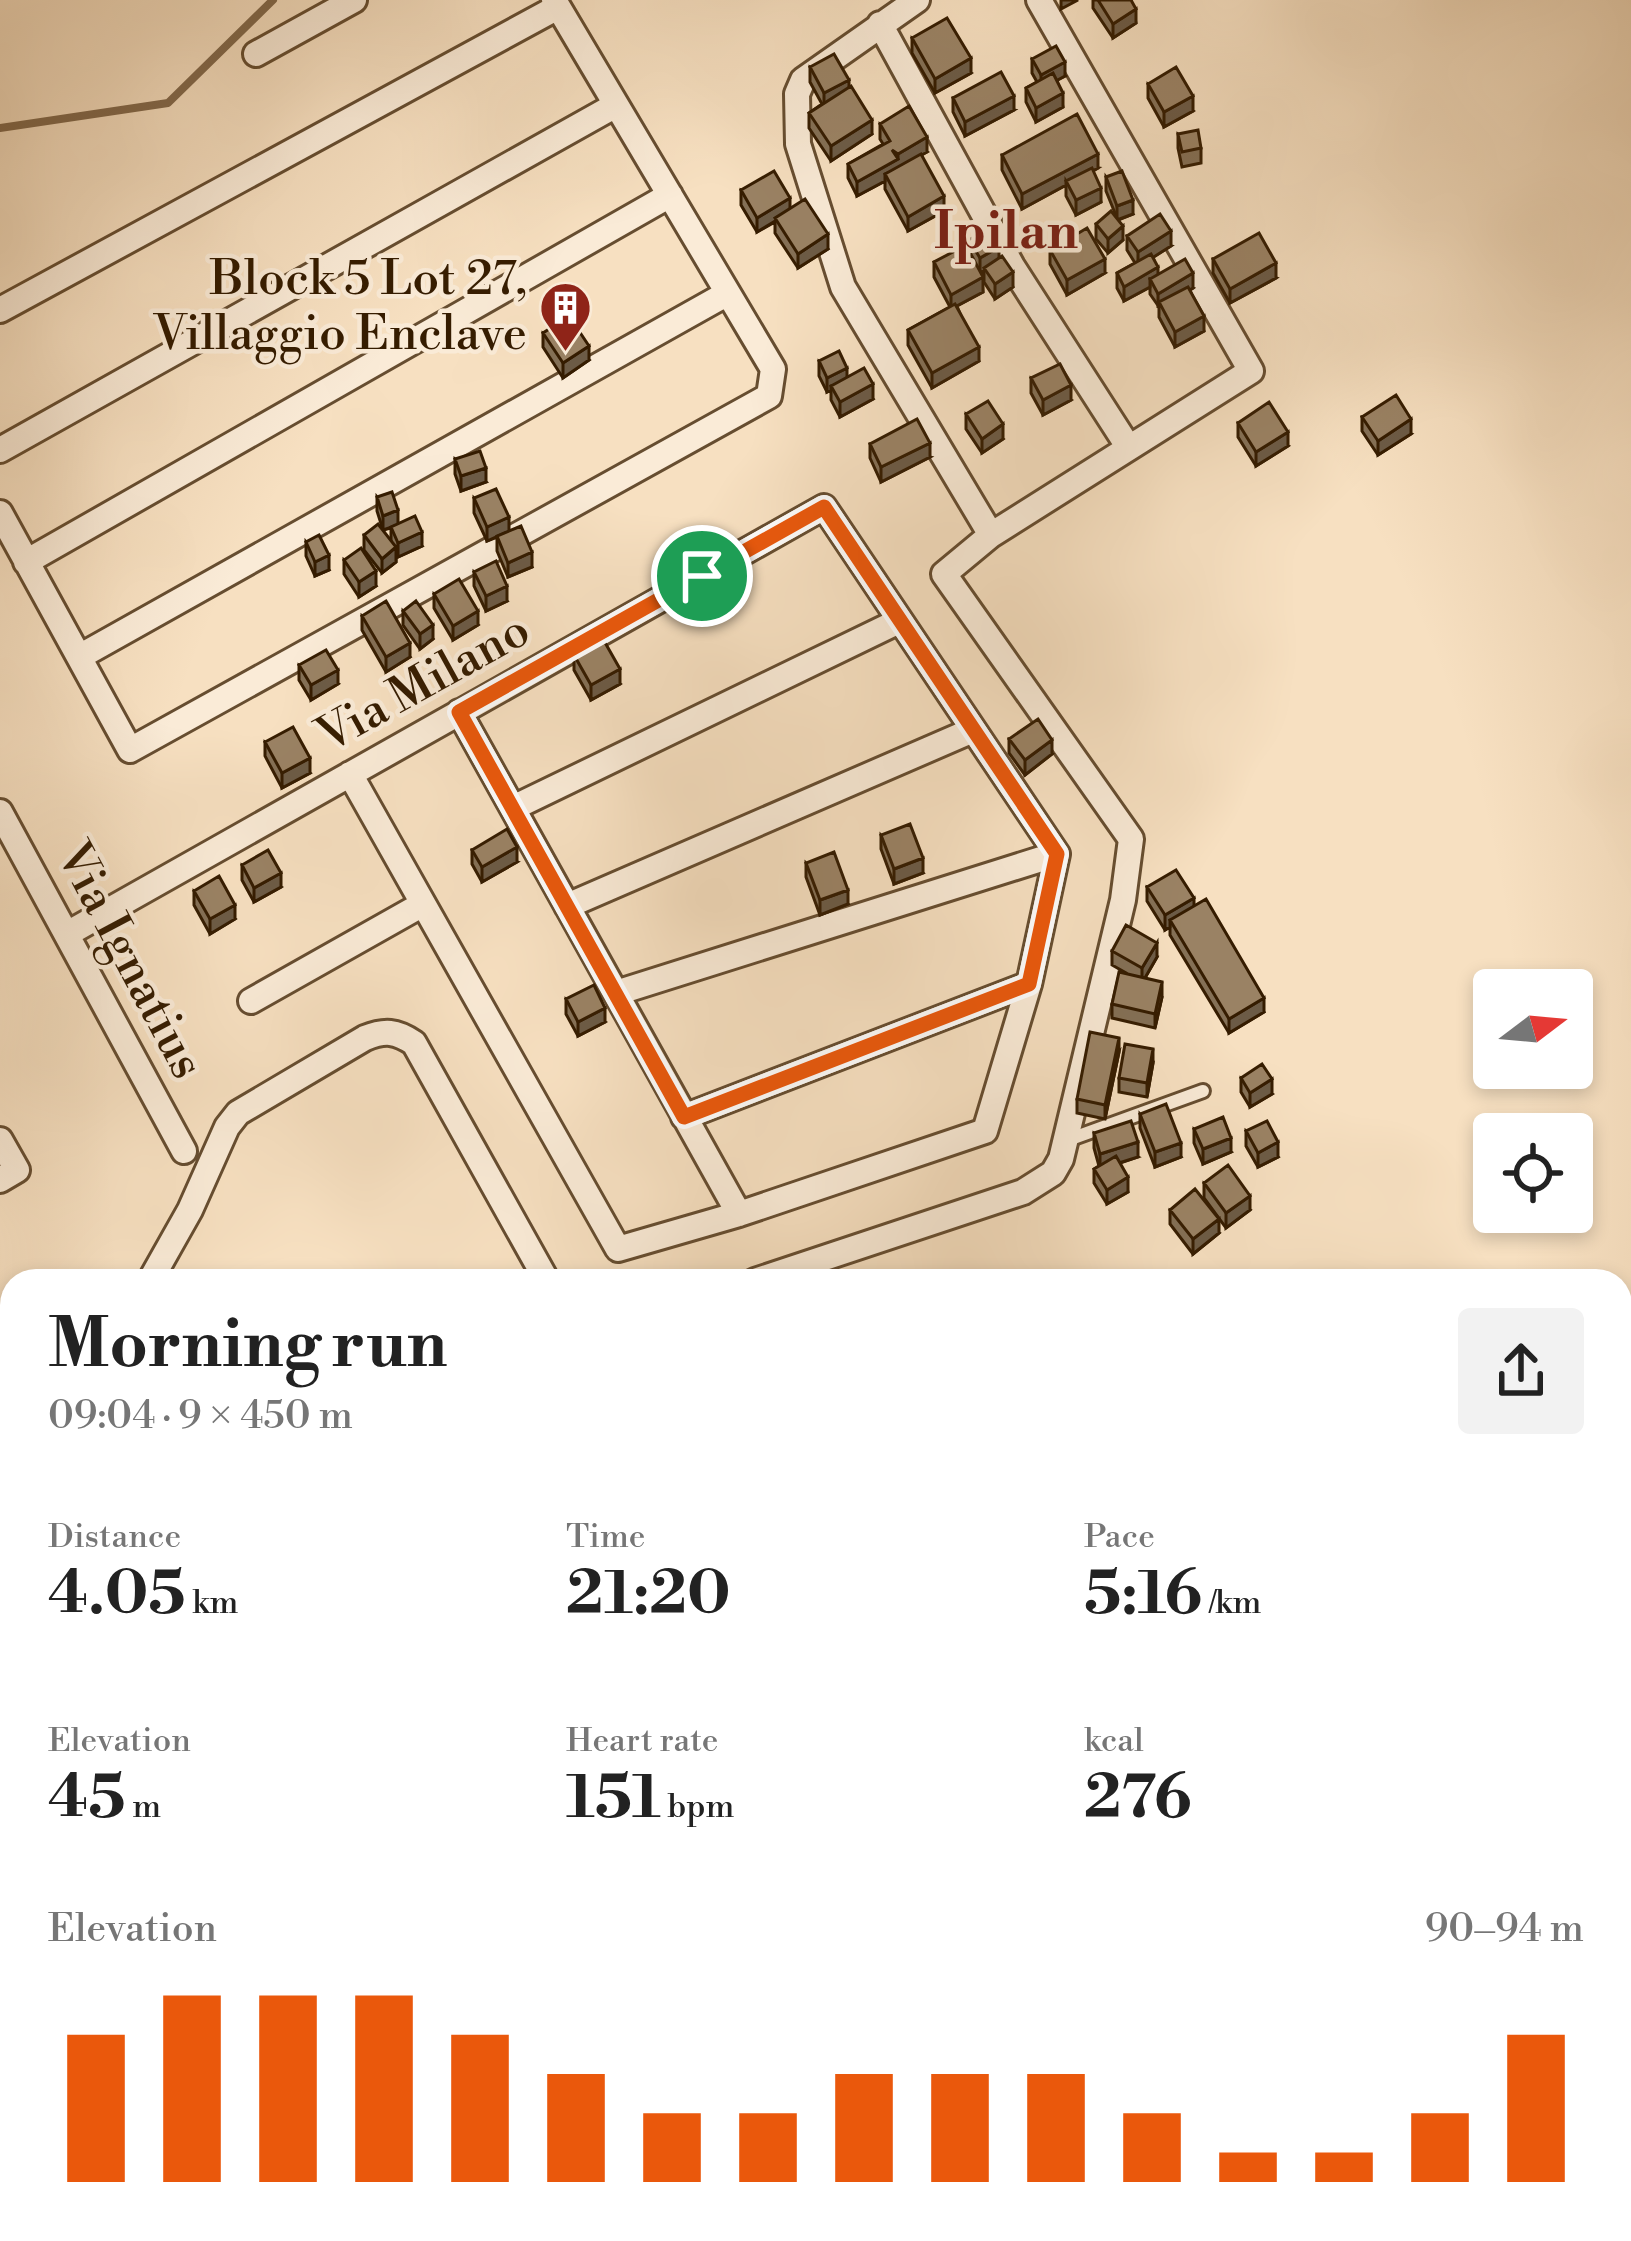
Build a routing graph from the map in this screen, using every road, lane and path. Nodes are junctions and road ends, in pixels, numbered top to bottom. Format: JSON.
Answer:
{"nodes":[{"id":1,"x":354,"y":0,"type":"edge"},
{"id":2,"x":917,"y":0,"type":"edge"},
{"id":3,"x":1039,"y":0,"type":"edge"},
{"id":4,"x":556,"y":3,"type":"edge"},
{"id":5,"x":880,"y":23,"type":"junction"},
{"id":6,"x":256,"y":54,"type":"dead end"},
{"id":7,"x":616,"y":105,"type":"junction"},
{"id":8,"x":670,"y":195,"type":"junction"},
{"id":9,"x":728,"y":293,"type":"junction"},
{"id":10,"x":0,"y":310,"type":"edge"},
{"id":11,"x":1129,"y":448,"type":"junction"},
{"id":12,"x":0,"y":450,"type":"edge"},
{"id":13,"x":0,"y":513,"type":"edge"},
{"id":14,"x":991,"y":535,"type":"junction"},
{"id":15,"x":26,"y":562,"type":"junction"},
{"id":16,"x":899,"y":621,"type":"junction"},
{"id":17,"x":79,"y":657,"type":"junction"},
{"id":18,"x":459,"y":712,"type":"junction"},
{"id":19,"x":973,"y":730,"type":"junction"},
{"id":20,"x":350,"y":774,"type":"junction"},
{"id":21,"x":513,"y":808,"type":"junction"},
{"id":22,"x":0,"y":812,"type":"edge"},
{"id":23,"x":1057,"y":854,"type":"junction"},
{"id":24,"x":423,"y":904,"type":"junction"},
{"id":25,"x":567,"y":906,"type":"junction"},
{"id":26,"x":67,"y":934,"type":"junction"},
{"id":27,"x":1029,"y":984,"type":"junction"},
{"id":28,"x":616,"y":993,"type":"junction"},
{"id":29,"x":251,"y":1001,"type":"dead end"},
{"id":30,"x":1203,"y":1091,"type":"dead end"},
{"id":31,"x":684,"y":1117,"type":"junction"},
{"id":32,"x":0,"y":1139,"type":"edge"},
{"id":33,"x":1064,"y":1142,"type":"junction"},
{"id":34,"x":184,"y":1151,"type":"dead end"},
{"id":35,"x":8,"y":1175,"type":"edge"},
{"id":36,"x":739,"y":1214,"type":"junction"},
{"id":37,"x":157,"y":1269,"type":"edge"},
{"id":38,"x":540,"y":1269,"type":"edge"},
{"id":39,"x":791,"y":1269,"type":"edge"}],
"edges":[{"from":1,"to":6,"type":"street"},
{"from":2,"to":5,"type":"street"},
{"from":3,"to":11,"type":"street"},
{"from":4,"to":7,"type":"street"},
{"from":4,"to":10,"type":"street"},
{"from":5,"to":11,"type":"street"},
{"from":5,"to":14,"type":"street"},
{"from":7,"to":8,"type":"street"},
{"from":7,"to":12,"type":"street"},
{"from":8,"to":9,"type":"street"},
{"from":8,"to":15,"type":"street"},
{"from":9,"to":17,"type":"street"},
{"from":9,"to":17,"type":"street"},
{"from":11,"to":14,"type":"street"},
{"from":13,"to":15,"type":"street"},
{"from":14,"to":33,"type":"street"},
{"from":15,"to":17,"type":"street"},
{"from":16,"to":18,"type":"street","name":"Via Milano"},
{"from":16,"to":19,"type":"street"},
{"from":16,"to":21,"type":"street"},
{"from":18,"to":20,"type":"street","name":"Via Milano"},
{"from":18,"to":21,"type":"street"},
{"from":19,"to":23,"type":"street"},
{"from":19,"to":25,"type":"street"},
{"from":20,"to":24,"type":"street"},
{"from":20,"to":26,"type":"street","name":"Via Milano"},
{"from":21,"to":25,"type":"street"},
{"from":22,"to":26,"type":"street","name":"Via Ignatius"},
{"from":23,"to":27,"type":"street"},
{"from":23,"to":28,"type":"street"},
{"from":24,"to":29,"type":"street"},
{"from":24,"to":36,"type":"street"},
{"from":25,"to":28,"type":"street"},
{"from":26,"to":34,"type":"street","name":"Via Ignatius"},
{"from":27,"to":31,"type":"street"},
{"from":27,"to":36,"type":"street"},
{"from":28,"to":31,"type":"street"},
{"from":30,"to":33,"type":"lane"},
{"from":31,"to":36,"type":"street"},
{"from":32,"to":35,"type":"street"},
{"from":33,"to":39,"type":"street"},
{"from":37,"to":38,"type":"street"}]}
